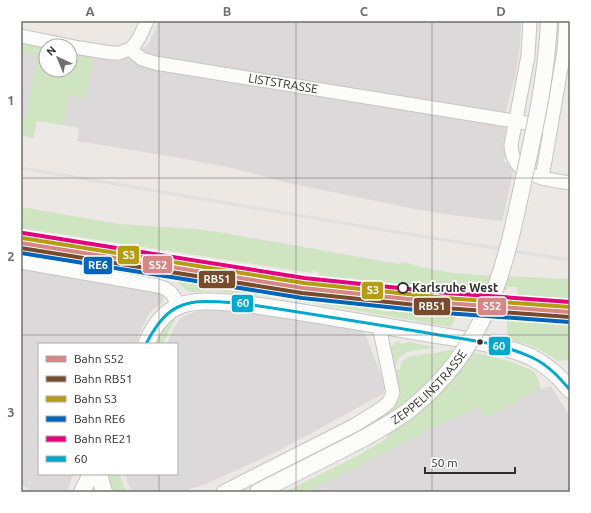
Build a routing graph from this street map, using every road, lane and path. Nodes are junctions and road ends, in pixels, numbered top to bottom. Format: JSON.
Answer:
{"nodes":[{"id":1,"x":147,"y":21,"type":"edge"},
{"id":2,"x":530,"y":21,"type":"edge"},
{"id":3,"x":549,"y":21,"type":"edge"},
{"id":4,"x":566,"y":21,"type":"edge"},
{"id":5,"x":21,"y":36,"type":"edge"},
{"id":6,"x":130,"y":49,"type":"junction"},
{"id":7,"x":516,"y":122,"type":"junction"},
{"id":8,"x":551,"y":127,"type":"junction"},
{"id":9,"x":542,"y":178,"type":"junction"},
{"id":10,"x":570,"y":183,"type":"edge"},
{"id":11,"x":21,"y":262,"type":"edge"},
{"id":12,"x":178,"y":306,"type":"junction"},
{"id":13,"x":379,"y":326,"type":"junction"},
{"id":14,"x":146,"y":343,"type":"edge"},
{"id":15,"x":570,"y":390,"type":"edge"},
{"id":16,"x":90,"y":482,"type":"edge"},
{"id":17,"x":104,"y":492,"type":"edge"},
{"id":18,"x":223,"y":492,"type":"edge"},
{"id":19,"x":258,"y":492,"type":"edge"}],
"edges":[{"from":1,"to":6,"type":"street"},
{"from":2,"to":7,"type":"street"},
{"from":3,"to":19,"type":"street","name":"ZEPPELINSTRASSE","bridge":true},
{"from":4,"to":8,"type":"street"},
{"from":5,"to":6,"type":"street"},
{"from":6,"to":7,"type":"street","name":"LISTSTRASSE"},
{"from":7,"to":8,"type":"street","name":"LISTSTRASSE"},
{"from":7,"to":9,"type":"street"},
{"from":8,"to":9,"type":"street"},
{"from":9,"to":10,"type":"street"},
{"from":11,"to":12,"type":"street"},
{"from":12,"to":13,"type":"street"},
{"from":12,"to":14,"type":"street"},
{"from":13,"to":15,"type":"street"},
{"from":13,"to":18,"type":"street","name":"ZEPPELINSTRASSE"},
{"from":16,"to":17,"type":"street"}]}
